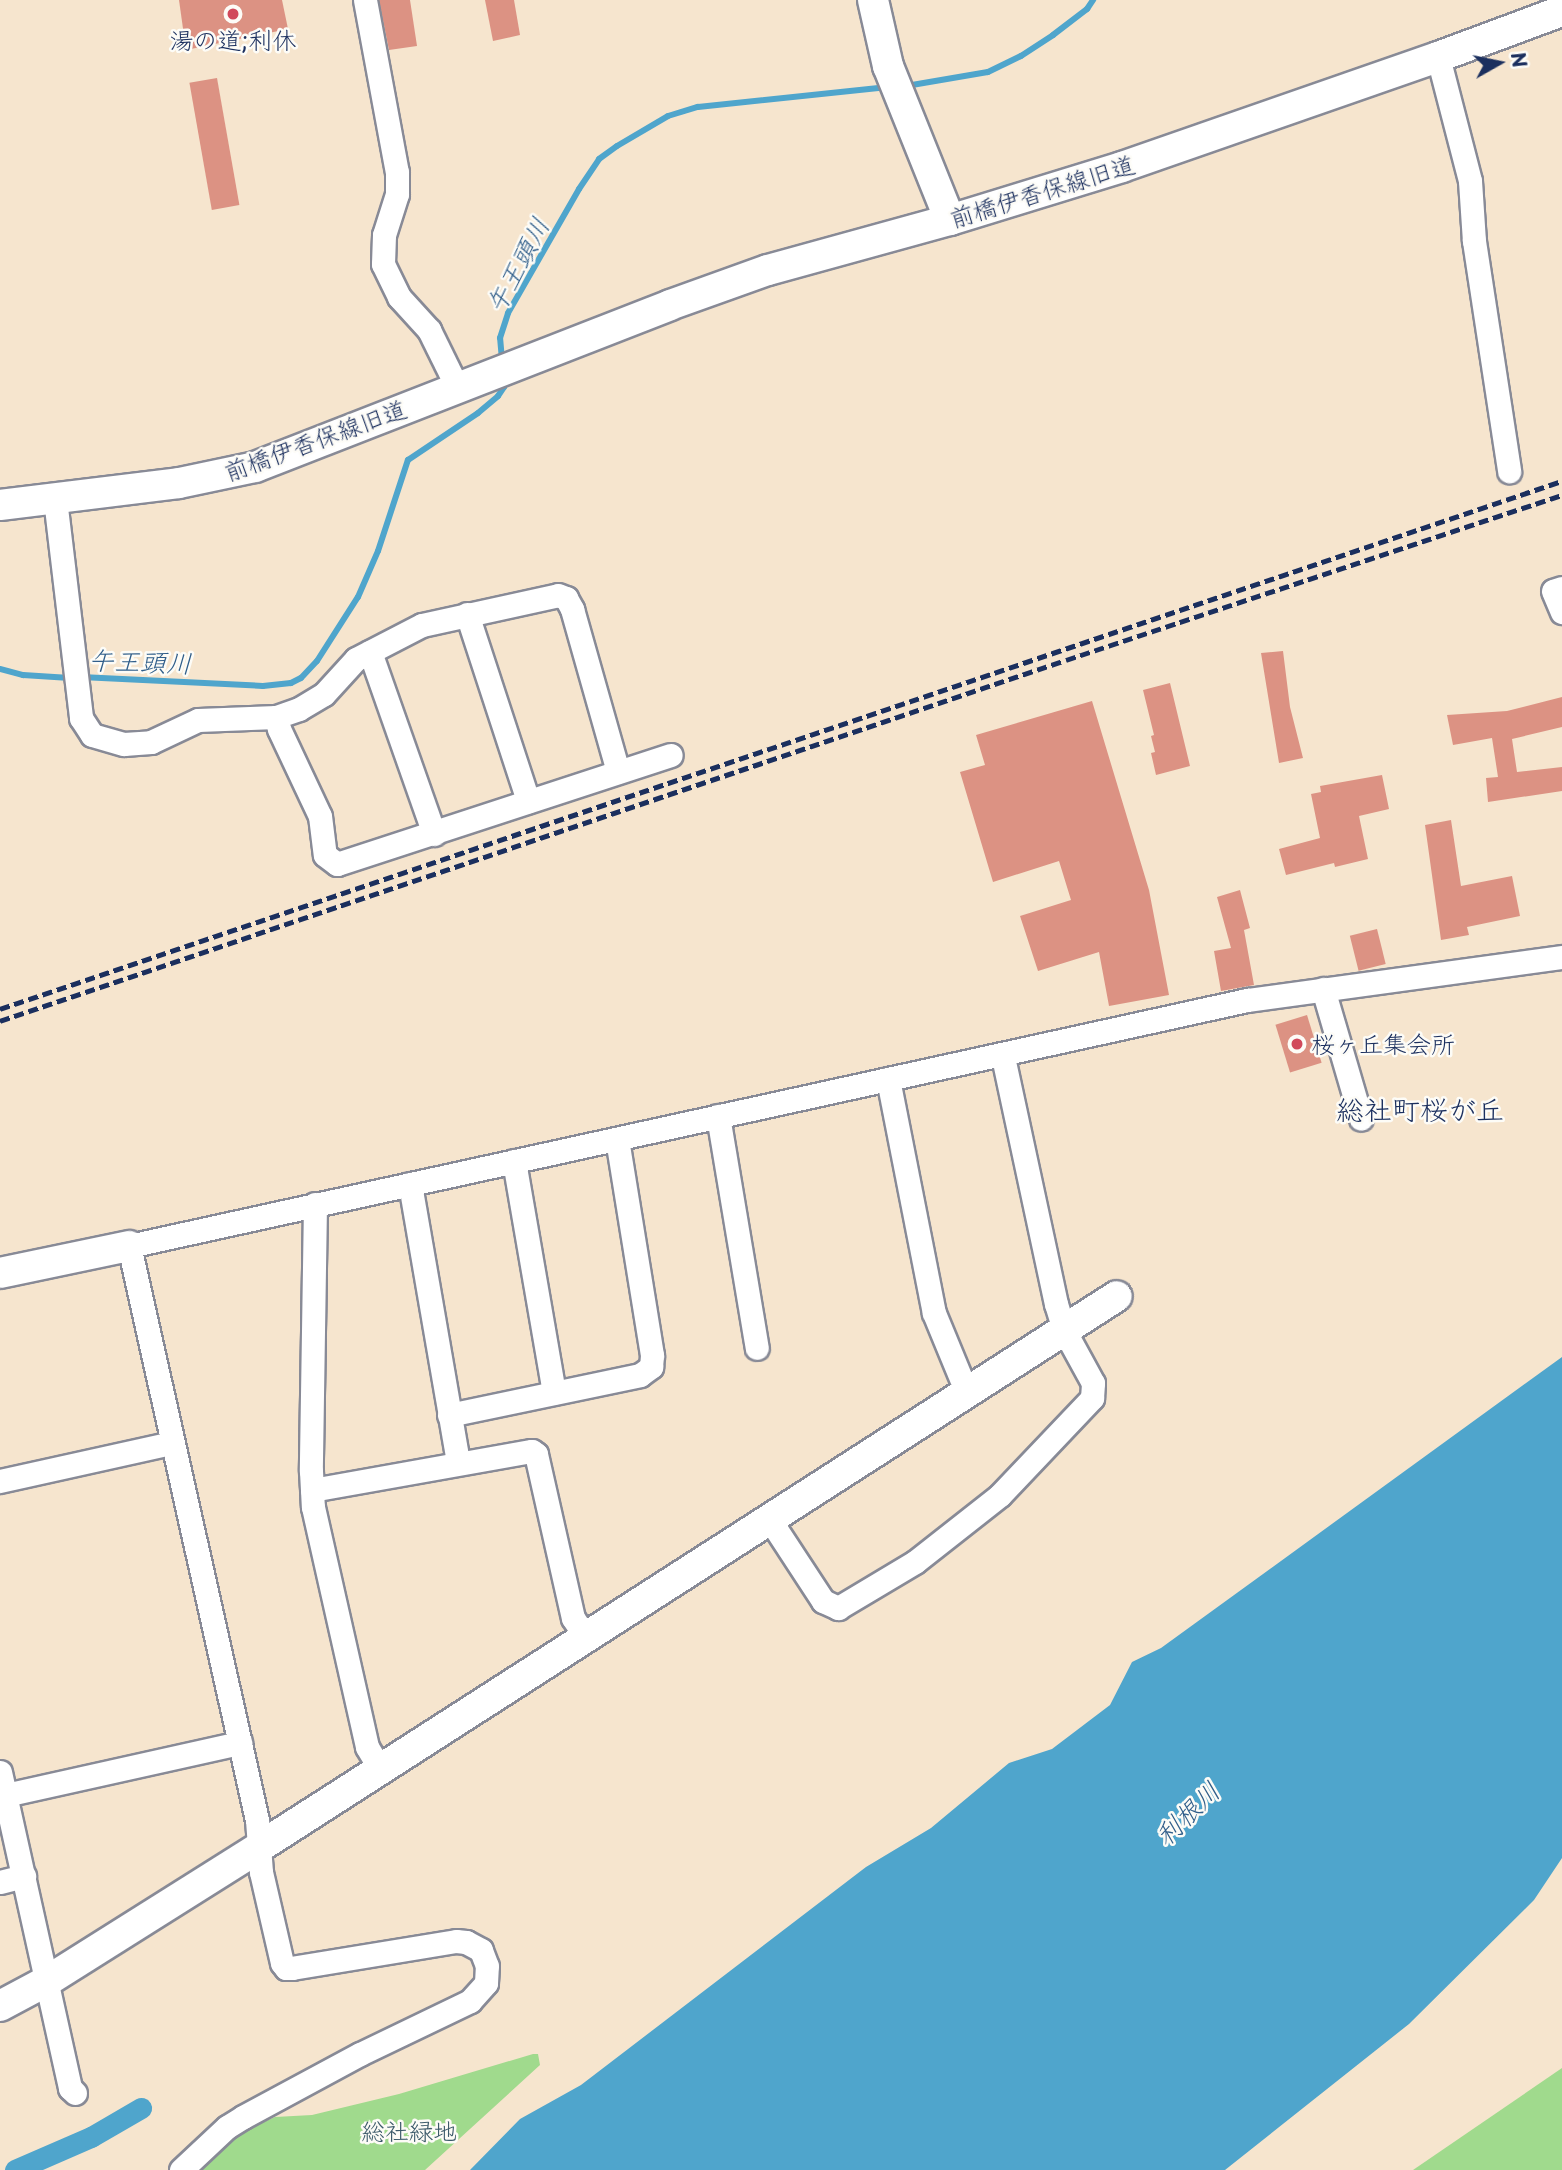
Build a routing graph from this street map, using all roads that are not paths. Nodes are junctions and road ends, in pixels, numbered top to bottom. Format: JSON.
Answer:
{"nodes":[{"id":1,"x":365,"y":0,"type":"edge"},
{"id":2,"x":873,"y":0,"type":"edge"},
{"id":3,"x":1562,"y":10,"type":"edge"},
{"id":4,"x":1438,"y":57,"type":"junction"},
{"id":5,"x":950,"y":220,"type":"junction"},
{"id":6,"x":457,"y":387,"type":"junction"},
{"id":7,"x":1509,"y":471,"type":"dead end"},
{"id":8,"x":55,"y":499,"type":"junction"},
{"id":9,"x":0,"y":505,"type":"edge"},
{"id":10,"x":1562,"y":588,"type":"edge"},
{"id":11,"x":1562,"y":612,"type":"edge"},
{"id":12,"x":467,"y":614,"type":"junction"},
{"id":13,"x":370,"y":652,"type":"junction"},
{"id":14,"x":276,"y":717,"type":"junction"},
{"id":15,"x":671,"y":755,"type":"dead end"},
{"id":16,"x":618,"y":772,"type":"junction"},
{"id":17,"x":528,"y":802,"type":"junction"},
{"id":18,"x":433,"y":834,"type":"junction"},
{"id":19,"x":1562,"y":957,"type":"edge"},
{"id":20,"x":1323,"y":989,"type":"junction"},
{"id":21,"x":1003,"y":1056,"type":"junction"},
{"id":22,"x":888,"y":1079,"type":"junction"},
{"id":23,"x":718,"y":1116,"type":"junction"},
{"id":24,"x":1361,"y":1119,"type":"dead end"},
{"id":25,"x":617,"y":1139,"type":"junction"},
{"id":26,"x":514,"y":1161,"type":"junction"},
{"id":27,"x":410,"y":1184,"type":"junction"},
{"id":28,"x":314,"y":1204,"type":"junction"},
{"id":29,"x":129,"y":1246,"type":"junction"},
{"id":30,"x":0,"y":1273,"type":"edge"},
{"id":31,"x":1117,"y":1296,"type":"dead end"},
{"id":32,"x":1064,"y":1331,"type":"junction"},
{"id":33,"x":757,"y":1348,"type":"dead end"},
{"id":34,"x":554,"y":1393,"type":"junction"},
{"id":35,"x":967,"y":1393,"type":"junction"},
{"id":36,"x":449,"y":1415,"type":"junction"},
{"id":37,"x":171,"y":1443,"type":"junction"},
{"id":38,"x":458,"y":1463,"type":"junction"},
{"id":39,"x":0,"y":1481,"type":"edge"},
{"id":40,"x":312,"y":1490,"type":"junction"},
{"id":41,"x":770,"y":1520,"type":"junction"},
{"id":42,"x":586,"y":1637,"type":"junction"},
{"id":43,"x":240,"y":1743,"type":"junction"},
{"id":44,"x":380,"y":1769,"type":"junction"},
{"id":45,"x":0,"y":1772,"type":"edge"},
{"id":46,"x":5,"y":1795,"type":"junction"},
{"id":47,"x":261,"y":1846,"type":"junction"},
{"id":48,"x":24,"y":1876,"type":"junction"},
{"id":49,"x":0,"y":1882,"type":"edge"},
{"id":50,"x":47,"y":1981,"type":"junction"},
{"id":51,"x":0,"y":2006,"type":"edge"},
{"id":52,"x":75,"y":2093,"type":"dead end"},
{"id":53,"x":181,"y":2170,"type":"edge"}],
"edges":[{"from":1,"to":6,"type":"street"},
{"from":2,"to":5,"type":"street"},
{"from":3,"to":4,"type":"street","name":"前橋伊香保線旧道"},
{"from":4,"to":5,"type":"street","name":"前橋伊香保線旧道"},
{"from":4,"to":7,"type":"street"},
{"from":5,"to":6,"type":"street","name":"前橋伊香保線旧道"},
{"from":6,"to":8,"type":"street","name":"前橋伊香保線旧道"},
{"from":8,"to":9,"type":"street","name":"前橋伊香保線旧道"},
{"from":8,"to":14,"type":"street"},
{"from":10,"to":11,"type":"street"},
{"from":12,"to":13,"type":"street"},
{"from":12,"to":16,"type":"street"},
{"from":12,"to":17,"type":"street"},
{"from":13,"to":14,"type":"street"},
{"from":13,"to":18,"type":"street"},
{"from":14,"to":18,"type":"street"},
{"from":15,"to":16,"type":"street"},
{"from":16,"to":17,"type":"street"},
{"from":17,"to":18,"type":"street"},
{"from":19,"to":20,"type":"street"},
{"from":20,"to":21,"type":"street"},
{"from":20,"to":24,"type":"street"},
{"from":21,"to":22,"type":"street"},
{"from":21,"to":32,"type":"street"},
{"from":22,"to":23,"type":"street"},
{"from":22,"to":35,"type":"street"},
{"from":23,"to":25,"type":"street"},
{"from":23,"to":33,"type":"street"},
{"from":25,"to":26,"type":"street"},
{"from":25,"to":34,"type":"street"},
{"from":26,"to":27,"type":"street"},
{"from":26,"to":34,"type":"street"},
{"from":27,"to":28,"type":"street"},
{"from":27,"to":36,"type":"street"},
{"from":28,"to":29,"type":"street"},
{"from":28,"to":40,"type":"street"},
{"from":29,"to":30,"type":"street"},
{"from":29,"to":37,"type":"street"},
{"from":31,"to":32,"type":"street"},
{"from":32,"to":35,"type":"street"},
{"from":32,"to":41,"type":"street"},
{"from":34,"to":36,"type":"street"},
{"from":35,"to":41,"type":"street"},
{"from":36,"to":38,"type":"street"},
{"from":37,"to":39,"type":"street"},
{"from":37,"to":43,"type":"street"},
{"from":38,"to":40,"type":"street"},
{"from":38,"to":42,"type":"street"},
{"from":40,"to":44,"type":"street"},
{"from":41,"to":42,"type":"street"},
{"from":42,"to":44,"type":"street"},
{"from":43,"to":46,"type":"street"},
{"from":43,"to":47,"type":"street"},
{"from":44,"to":47,"type":"street"},
{"from":45,"to":46,"type":"street"},
{"from":46,"to":48,"type":"street"},
{"from":47,"to":50,"type":"street"},
{"from":47,"to":53,"type":"street"},
{"from":48,"to":49,"type":"street"},
{"from":48,"to":50,"type":"street"},
{"from":50,"to":51,"type":"street"},
{"from":50,"to":52,"type":"street"}]}
